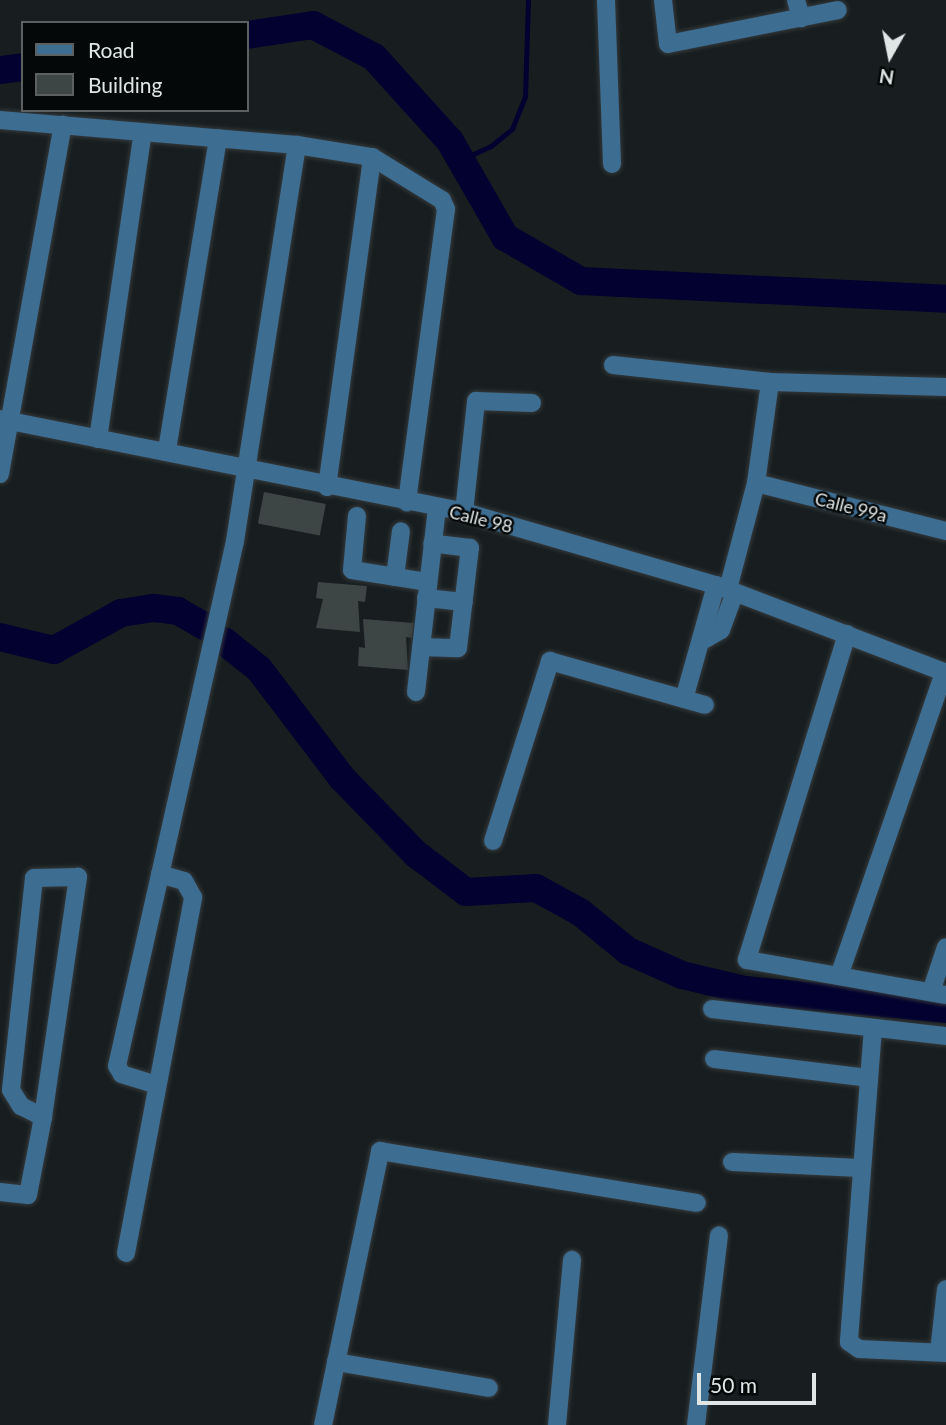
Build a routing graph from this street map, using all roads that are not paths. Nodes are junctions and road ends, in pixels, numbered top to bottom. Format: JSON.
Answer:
{"nodes":[{"id":1,"x":606,"y":0,"type":"edge"},
{"id":2,"x":663,"y":0,"type":"edge"},
{"id":3,"x":799,"y":9,"type":"edge"},
{"id":4,"x":838,"y":10,"type":"dead end"},
{"id":5,"x":0,"y":120,"type":"edge"},
{"id":6,"x":64,"y":125,"type":"junction"},
{"id":7,"x":143,"y":132,"type":"junction"},
{"id":8,"x":218,"y":138,"type":"junction"},
{"id":9,"x":297,"y":145,"type":"junction"},
{"id":10,"x":372,"y":157,"type":"junction"},
{"id":11,"x":612,"y":164,"type":"dead end"},
{"id":12,"x":613,"y":365,"type":"dead end"},
{"id":13,"x":770,"y":382,"type":"junction"},
{"id":14,"x":946,"y":387,"type":"edge"},
{"id":15,"x":532,"y":403,"type":"dead end"},
{"id":16,"x":4,"y":420,"type":"edge"},
{"id":17,"x":98,"y":439,"type":"junction"},
{"id":18,"x":167,"y":450,"type":"junction"},
{"id":19,"x":248,"y":469,"type":"junction"},
{"id":20,"x":0,"y":474,"type":"edge"},
{"id":21,"x":756,"y":483,"type":"junction"},
{"id":22,"x":327,"y":487,"type":"junction"},
{"id":23,"x":407,"y":502,"type":"junction"},
{"id":24,"x":437,"y":508,"type":"junction"},
{"id":25,"x":464,"y":513,"type":"junction"},
{"id":26,"x":357,"y":516,"type":"dead end"},
{"id":27,"x":401,"y":531,"type":"dead end"},
{"id":28,"x":946,"y":531,"type":"edge"},
{"id":29,"x":432,"y":543,"type":"junction"},
{"id":30,"x":395,"y":577,"type":"junction"},
{"id":31,"x":726,"y":589,"type":"junction"},
{"id":32,"x":427,"y":590,"type":"junction"},
{"id":33,"x":464,"y":602,"type":"junction"},
{"id":34,"x":847,"y":634,"type":"junction"},
{"id":35,"x":421,"y":647,"type":"junction"},
{"id":36,"x":945,"y":673,"type":"edge"},
{"id":37,"x":416,"y":692,"type":"dead end"},
{"id":38,"x":684,"y":699,"type":"junction"},
{"id":39,"x":705,"y":705,"type":"dead end"},
{"id":40,"x":493,"y":841,"type":"dead end"},
{"id":41,"x":160,"y":874,"type":"junction"},
{"id":42,"x":946,"y":947,"type":"edge"},
{"id":43,"x":839,"y":976,"type":"junction"},
{"id":44,"x":939,"y":994,"type":"edge"},
{"id":45,"x":712,"y":1009,"type":"dead end"},
{"id":46,"x":873,"y":1028,"type":"junction"},
{"id":47,"x":946,"y":1036,"type":"edge"},
{"id":48,"x":714,"y":1059,"type":"dead end"},
{"id":49,"x":869,"y":1078,"type":"junction"},
{"id":50,"x":158,"y":1085,"type":"junction"},
{"id":51,"x":43,"y":1117,"type":"junction"},
{"id":52,"x":732,"y":1162,"type":"dead end"},
{"id":53,"x":861,"y":1168,"type":"junction"},
{"id":54,"x":0,"y":1192,"type":"edge"},
{"id":55,"x":697,"y":1203,"type":"dead end"},
{"id":56,"x":719,"y":1235,"type":"dead end"},
{"id":57,"x":126,"y":1253,"type":"dead end"},
{"id":58,"x":572,"y":1260,"type":"dead end"},
{"id":59,"x":946,"y":1289,"type":"edge"},
{"id":60,"x":943,"y":1352,"type":"edge"},
{"id":61,"x":336,"y":1362,"type":"junction"},
{"id":62,"x":489,"y":1388,"type":"dead end"},
{"id":63,"x":323,"y":1425,"type":"edge"},
{"id":64,"x":557,"y":1425,"type":"edge"},
{"id":65,"x":696,"y":1425,"type":"edge"}],
"edges":[{"from":1,"to":11,"type":"street"},
{"from":2,"to":3,"type":"street"},
{"from":3,"to":4,"type":"street"},
{"from":5,"to":6,"type":"street"},
{"from":6,"to":7,"type":"street"},
{"from":6,"to":16,"type":"street"},
{"from":7,"to":8,"type":"street"},
{"from":7,"to":17,"type":"street"},
{"from":8,"to":9,"type":"street"},
{"from":8,"to":18,"type":"street"},
{"from":9,"to":10,"type":"street"},
{"from":9,"to":19,"type":"street"},
{"from":10,"to":22,"type":"street"},
{"from":10,"to":23,"type":"street"},
{"from":12,"to":13,"type":"street"},
{"from":13,"to":14,"type":"street"},
{"from":13,"to":21,"type":"street"},
{"from":15,"to":25,"type":"street"},
{"from":16,"to":17,"type":"street","name":"Calle 98"},
{"from":16,"to":20,"type":"street"},
{"from":17,"to":18,"type":"street","name":"Calle 98"},
{"from":18,"to":19,"type":"street","name":"Calle 98"},
{"from":19,"to":22,"type":"street","name":"Calle 98"},
{"from":19,"to":41,"type":"street"},
{"from":21,"to":28,"type":"street","name":"Calle 99a"},
{"from":21,"to":31,"type":"street"},
{"from":22,"to":23,"type":"street","name":"Calle 98"},
{"from":23,"to":24,"type":"street","name":"Calle 98"},
{"from":24,"to":25,"type":"street","name":"Calle 98"},
{"from":24,"to":29,"type":"street"},
{"from":25,"to":31,"type":"street","name":"Calle 98"},
{"from":26,"to":30,"type":"street"},
{"from":27,"to":30,"type":"street"},
{"from":29,"to":32,"type":"street"},
{"from":29,"to":33,"type":"street"},
{"from":30,"to":32,"type":"street"},
{"from":31,"to":34,"type":"street","name":"Calle 98"},
{"from":31,"to":38,"type":"street"},
{"from":32,"to":33,"type":"street"},
{"from":32,"to":35,"type":"street"},
{"from":33,"to":35,"type":"street"},
{"from":34,"to":36,"type":"street","name":"Calle 98"},
{"from":34,"to":43,"type":"street"},
{"from":35,"to":37,"type":"street"},
{"from":36,"to":43,"type":"street"},
{"from":38,"to":39,"type":"street"},
{"from":38,"to":40,"type":"street"},
{"from":41,"to":50,"type":"street"},
{"from":41,"to":50,"type":"street"},
{"from":42,"to":44,"type":"street"},
{"from":43,"to":44,"type":"street"},
{"from":45,"to":46,"type":"street"},
{"from":46,"to":47,"type":"street"},
{"from":46,"to":49,"type":"street"},
{"from":48,"to":49,"type":"street"},
{"from":49,"to":53,"type":"street"},
{"from":50,"to":57,"type":"street"},
{"from":51,"to":51,"type":"street"},
{"from":51,"to":54,"type":"street"},
{"from":52,"to":53,"type":"street"},
{"from":53,"to":60,"type":"street"},
{"from":55,"to":61,"type":"street"},
{"from":56,"to":65,"type":"street"},
{"from":58,"to":64,"type":"street"},
{"from":59,"to":60,"type":"street"},
{"from":61,"to":62,"type":"street"},
{"from":61,"to":63,"type":"street"}]}
